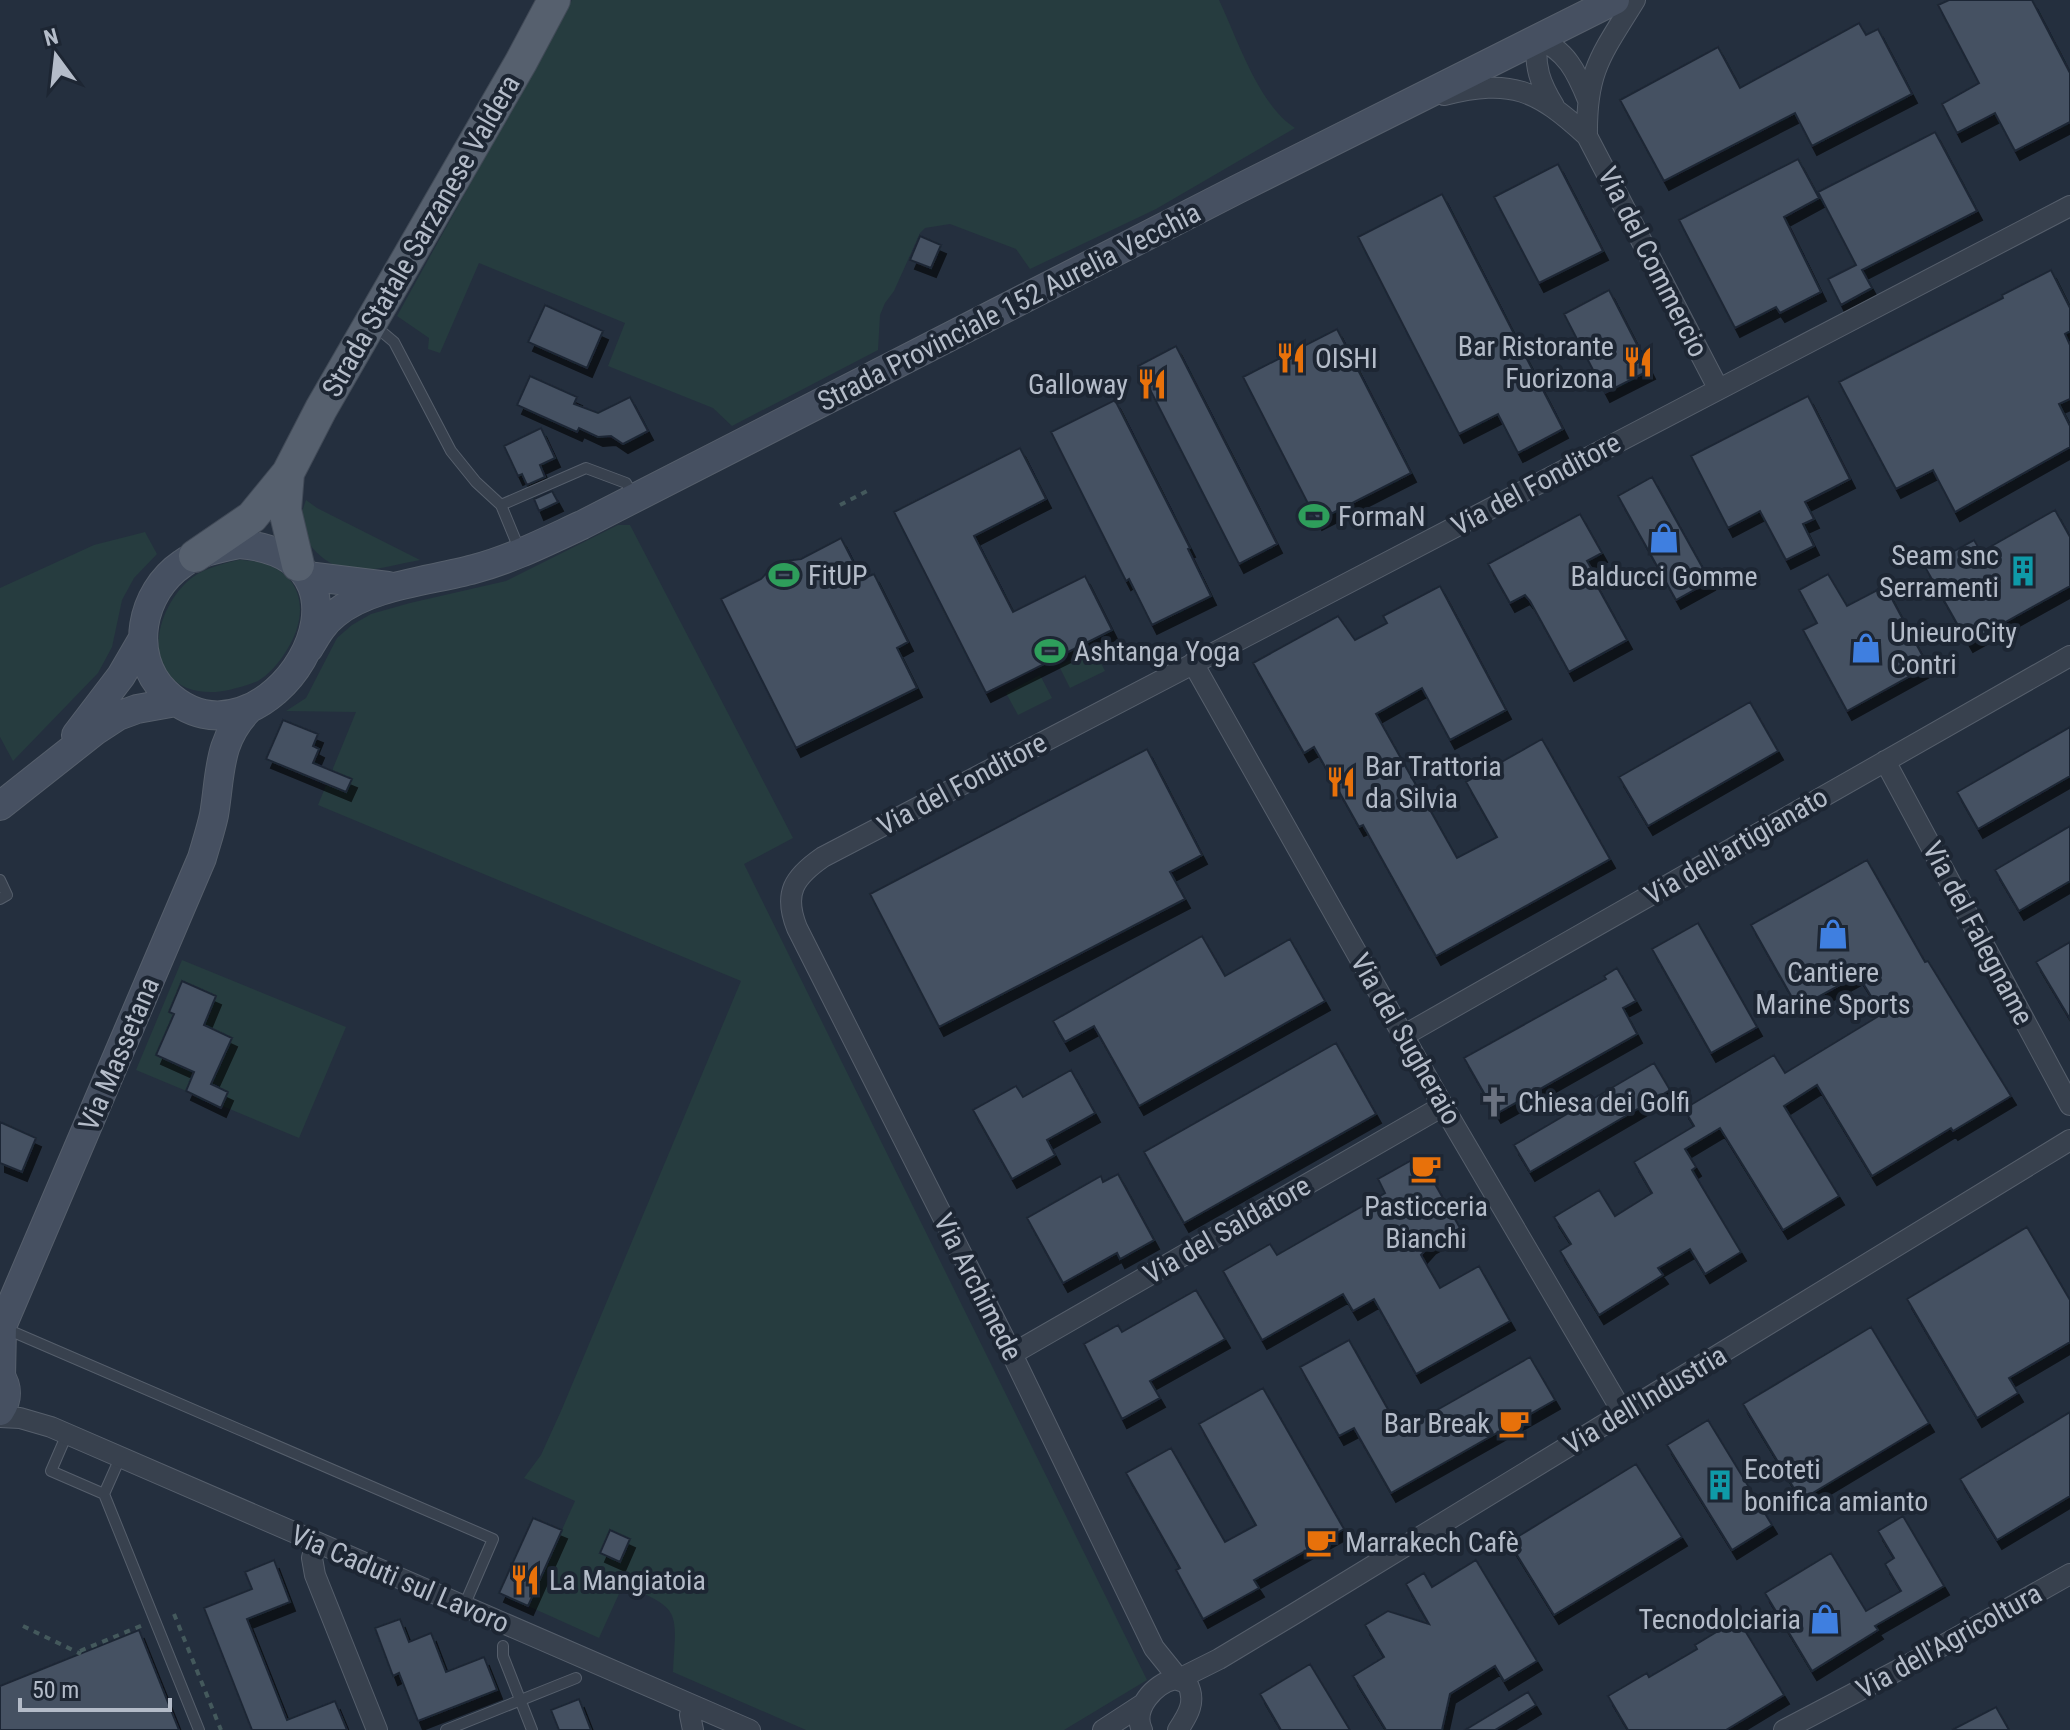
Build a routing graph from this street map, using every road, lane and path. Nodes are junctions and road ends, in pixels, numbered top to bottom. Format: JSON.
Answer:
{"nodes":[{"id":1,"x":554,"y":0,"type":"edge"},
{"id":2,"x":1615,"y":0,"type":"edge"},
{"id":3,"x":1635,"y":0,"type":"edge"},
{"id":4,"x":1537,"y":39,"type":"junction"},
{"id":5,"x":1588,"y":100,"type":"junction"},
{"id":6,"x":1406,"y":105,"type":"junction"},
{"id":7,"x":1554,"y":106,"type":"junction"},
{"id":8,"x":1587,"y":136,"type":"junction"},
{"id":9,"x":2070,"y":206,"type":"edge"},
{"id":10,"x":371,"y":323,"type":"junction"},
{"id":11,"x":1718,"y":388,"type":"junction"},
{"id":12,"x":288,"y":473,"type":"junction"},
{"id":13,"x":869,"y":490,"type":"dead end"},
{"id":14,"x":635,"y":499,"type":"junction"},
{"id":15,"x":501,"y":505,"type":"junction"},
{"id":16,"x":840,"y":505,"type":"dead end"},
{"id":17,"x":521,"y":553,"type":"junction"},
{"id":18,"x":195,"y":556,"type":"junction"},
{"id":19,"x":303,"y":570,"type":"junction"},
{"id":20,"x":393,"y":587,"type":"junction"},
{"id":21,"x":142,"y":640,"type":"junction"},
{"id":22,"x":309,"y":648,"type":"junction"},
{"id":23,"x":2070,"y":656,"type":"edge"},
{"id":24,"x":1193,"y":663,"type":"junction"},
{"id":25,"x":184,"y":706,"type":"junction"},
{"id":26,"x":249,"y":709,"type":"junction"},
{"id":27,"x":1885,"y":761,"type":"junction"},
{"id":28,"x":52,"y":765,"type":"junction"},
{"id":29,"x":217,"y":775,"type":"junction"},
{"id":30,"x":0,"y":806,"type":"edge"},
{"id":31,"x":0,"y":880,"type":"edge"},
{"id":32,"x":0,"y":899,"type":"edge"},
{"id":33,"x":797,"y":928,"type":"joint"},
{"id":34,"x":1403,"y":1036,"type":"junction"},
{"id":35,"x":2070,"y":1105,"type":"edge"},
{"id":36,"x":1443,"y":1106,"type":"junction"},
{"id":37,"x":2070,"y":1140,"type":"edge"},
{"id":38,"x":1,"y":1329,"type":"edge"},
{"id":39,"x":1012,"y":1354,"type":"junction"},
{"id":40,"x":2,"y":1386,"type":"edge"},
{"id":41,"x":1623,"y":1413,"type":"junction"},
{"id":42,"x":0,"y":1417,"type":"edge"},
{"id":43,"x":59,"y":1430,"type":"junction"},
{"id":44,"x":120,"y":1458,"type":"junction"},
{"id":45,"x":104,"y":1494,"type":"junction"},
{"id":46,"x":316,"y":1542,"type":"junction"},
{"id":47,"x":2070,"y":1574,"type":"edge"},
{"id":48,"x":464,"y":1606,"type":"junction"},
{"id":49,"x":174,"y":1614,"type":"dead end"},
{"id":50,"x":145,"y":1624,"type":"dead end"},
{"id":51,"x":23,"y":1626,"type":"dead end"},
{"id":52,"x":503,"y":1646,"type":"dead end"},
{"id":53,"x":1154,"y":1648,"type":"junction"},
{"id":54,"x":1219,"y":1659,"type":"junction"},
{"id":55,"x":576,"y":1678,"type":"dead end"},
{"id":56,"x":1179,"y":1679,"type":"junction"},
{"id":57,"x":1150,"y":1697,"type":"junction"},
{"id":58,"x":520,"y":1700,"type":"junction"},
{"id":59,"x":693,"y":1706,"type":"junction"},
{"id":60,"x":1191,"y":1715,"type":"edge"},
{"id":61,"x":199,"y":1730,"type":"edge"},
{"id":62,"x":221,"y":1730,"type":"edge"},
{"id":63,"x":377,"y":1730,"type":"edge"},
{"id":64,"x":446,"y":1730,"type":"edge"},
{"id":65,"x":532,"y":1730,"type":"edge"},
{"id":66,"x":693,"y":1730,"type":"edge"},
{"id":67,"x":750,"y":1730,"type":"edge"},
{"id":68,"x":1103,"y":1730,"type":"edge"},
{"id":69,"x":1142,"y":1730,"type":"edge"},
{"id":70,"x":1178,"y":1730,"type":"edge"},
{"id":71,"x":1784,"y":1730,"type":"edge"}],
"edges":[{"from":1,"to":10,"type":"main road","name":"Strada Statale Sarzanese Valdera"},
{"from":2,"to":4,"type":"main road","name":"Strada Provinciale 152 Aurelia Vecchia"},
{"from":3,"to":5,"type":"street","name":"Via del Commercio"},
{"from":4,"to":5,"type":"street","name":"Via del Commercio"},
{"from":4,"to":6,"type":"main road","name":"Strada Provinciale 152 Aurelia Vecchia"},
{"from":4,"to":7,"type":"street","name":"Via del Commercio"},
{"from":5,"to":8,"type":"street","name":"Via del Commercio"},
{"from":6,"to":7,"type":"street","name":"Via del Commercio"},
{"from":6,"to":14,"type":"main road","name":"Strada Provinciale 152 Aurelia Vecchia"},
{"from":7,"to":8,"type":"street","name":"Via del Commercio"},
{"from":8,"to":11,"type":"street","name":"Via del Commercio"},
{"from":9,"to":11,"type":"street","name":"Via del Fonditore"},
{"from":10,"to":12,"type":"main road","name":"Strada Statale Sarzanese Valdera"},
{"from":10,"to":15,"type":"lane"},
{"from":11,"to":24,"type":"street","name":"Via del Fonditore"},
{"from":12,"to":18,"type":"main road","name":"Strada Statale Sarzanese Valdera"},
{"from":12,"to":19,"type":"main road","name":"Strada Statale Sarzanese Valdera"},
{"from":13,"to":16,"type":"path"},
{"from":14,"to":15,"type":"lane"},
{"from":14,"to":17,"type":"main road","name":"Strada Provinciale 152 Aurelia Vecchia"},
{"from":15,"to":17,"type":"lane"},
{"from":17,"to":20,"type":"main road","name":"Strada Provinciale 152 Aurelia Vecchia"},
{"from":18,"to":19,"type":"main road","name":"Strada Provinciale 152 Aurelia Vecchia"},
{"from":18,"to":21,"type":"main road","name":"Strada Provinciale 152 Aurelia Vecchia"},
{"from":19,"to":20,"type":"main road","name":"Strada Provinciale 152 Aurelia Vecchia"},
{"from":19,"to":22,"type":"main road","name":"Strada Provinciale 152 Aurelia Vecchia"},
{"from":20,"to":22,"type":"main road","name":"Strada Provinciale 152 Aurelia Vecchia"},
{"from":21,"to":25,"type":"main road"},
{"from":21,"to":28,"type":"main road","name":"Strada Provinciale 152 Aurelia Vecchia"},
{"from":22,"to":26,"type":"main road","name":"Strada Provinciale 152 Aurelia Vecchia"},
{"from":23,"to":27,"type":"street","name":"Via dell'artigianato"},
{"from":24,"to":33,"type":"street","name":"Via del Fonditore"},
{"from":24,"to":34,"type":"street","name":"Via del Sugheraio"},
{"from":25,"to":26,"type":"main road","name":"Strada Provinciale 152 Aurelia Vecchia"},
{"from":25,"to":28,"type":"main road","name":"Strada Provinciale 152 Aurelia Vecchia"},
{"from":25,"to":29,"type":"main road","name":"Via Massetana"},
{"from":26,"to":29,"type":"main road","name":"Via Massetana"},
{"from":27,"to":34,"type":"street","name":"Via dell'artigianato"},
{"from":27,"to":35,"type":"street","name":"Via del Falegname"},
{"from":28,"to":30,"type":"main road","name":"Strada Provinciale 152 Aurelia Vecchia"},
{"from":29,"to":38,"type":"main road","name":"Via Massetana"},
{"from":31,"to":32,"type":"lane"},
{"from":33,"to":39,"type":"street","name":"Via Archimede"},
{"from":34,"to":36,"type":"street","name":"Via del Sugheraio"},
{"from":36,"to":39,"type":"street","name":"Via del Saldatore"},
{"from":36,"to":41,"type":"street","name":"Via del Sugheraio"},
{"from":37,"to":41,"type":"street","name":"Via dell'Industria"},
{"from":38,"to":40,"type":"main road","name":"Via Massetana"},
{"from":38,"to":48,"type":"lane"},
{"from":39,"to":53,"type":"street","name":"Via Archimede"},
{"from":40,"to":43,"type":"street","name":"Via Caduti sul Lavoro"},
{"from":41,"to":54,"type":"street","name":"Via dell'Industria"},
{"from":42,"to":43,"type":"street","name":"Via Caduti sul Lavoro"},
{"from":43,"to":44,"type":"street","name":"Via Caduti sul Lavoro"},
{"from":43,"to":45,"type":"lane"},
{"from":44,"to":45,"type":"lane"},
{"from":44,"to":46,"type":"street","name":"Via Caduti sul Lavoro"},
{"from":45,"to":61,"type":"lane"},
{"from":46,"to":48,"type":"street","name":"Via Caduti sul Lavoro"},
{"from":46,"to":63,"type":"street"},
{"from":47,"to":71,"type":"street","name":"Via dell'Agricoltura"},
{"from":48,"to":59,"type":"street","name":"Via Caduti sul Lavoro"},
{"from":49,"to":62,"type":"path"},
{"from":50,"to":51,"type":"path"},
{"from":52,"to":58,"type":"lane"},
{"from":53,"to":56,"type":"street","name":"Via Archimede"},
{"from":53,"to":57,"type":"street","name":"Via Archimede"},
{"from":54,"to":56,"type":"street","name":"Via dell'Industria"},
{"from":54,"to":60,"type":"street","name":"Via dell'Industria"},
{"from":55,"to":58,"type":"lane"},
{"from":56,"to":57,"type":"street"},
{"from":56,"to":60,"type":"street"},
{"from":57,"to":68,"type":"street"},
{"from":57,"to":69,"type":"street"},
{"from":58,"to":64,"type":"lane"},
{"from":58,"to":65,"type":"lane"},
{"from":59,"to":66,"type":"street"},
{"from":59,"to":67,"type":"street","name":"Via Caduti sul Lavoro"},
{"from":60,"to":70,"type":"street"}]}
